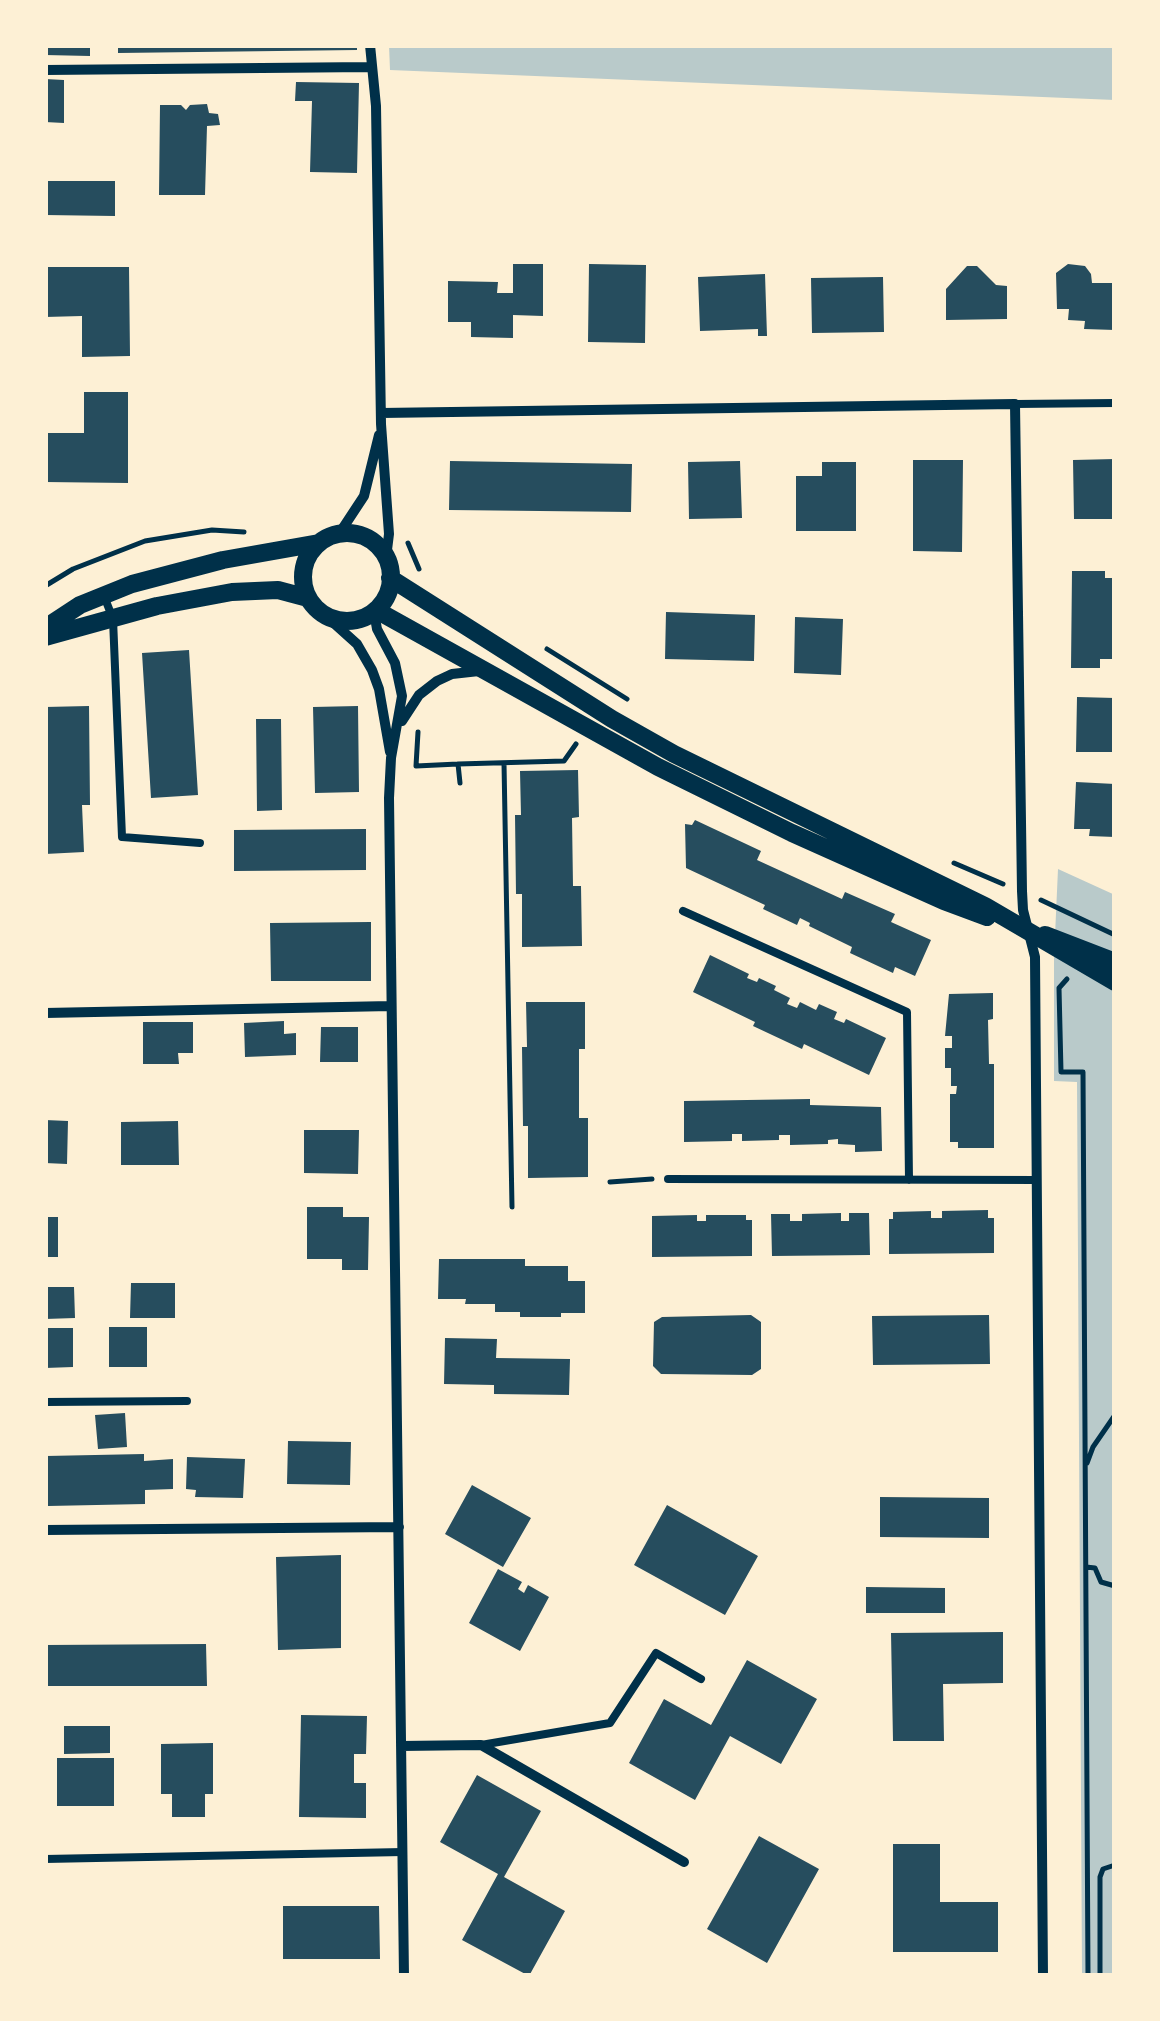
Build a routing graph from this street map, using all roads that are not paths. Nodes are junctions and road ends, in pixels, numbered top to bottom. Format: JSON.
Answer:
{"nodes":[{"id":1,"x":370,"y":45,"type":"edge"},
{"id":2,"x":370,"y":67,"type":"junction"},
{"id":3,"x":45,"y":70,"type":"edge"},
{"id":4,"x":1115,"y":403,"type":"edge"},
{"id":5,"x":1015,"y":404,"type":"junction"},
{"id":6,"x":381,"y":418,"type":"junction"},
{"id":7,"x":340,"y":534,"type":"junction"},
{"id":8,"x":319,"y":543,"type":"junction"},
{"id":9,"x":386,"y":558,"type":"junction"},
{"id":10,"x":390,"y":578,"type":"junction"},
{"id":11,"x":103,"y":595,"type":"junction"},
{"id":12,"x":308,"y":598,"type":"junction"},
{"id":13,"x":375,"y":611,"type":"junction"},
{"id":14,"x":327,"y":616,"type":"junction"},
{"id":15,"x":113,"y":619,"type":"junction"},
{"id":16,"x":45,"y":628,"type":"edge"},
{"id":17,"x":45,"y":637,"type":"edge"},
{"id":18,"x":482,"y":670,"type":"junction"},
{"id":19,"x":398,"y":731,"type":"junction"},
{"id":20,"x":391,"y":758,"type":"junction"},
{"id":21,"x":200,"y":844,"type":"dead end"},
{"id":22,"x":683,"y":911,"type":"dead end"},
{"id":23,"x":1028,"y":929,"type":"junction"},
{"id":24,"x":1108,"y":969,"type":"edge"},
{"id":25,"x":391,"y":1006,"type":"junction"},
{"id":26,"x":45,"y":1014,"type":"edge"},
{"id":27,"x":668,"y":1179,"type":"road end"},
{"id":28,"x":909,"y":1180,"type":"junction"},
{"id":29,"x":1037,"y":1180,"type":"junction"},
{"id":30,"x":187,"y":1401,"type":"dead end"},
{"id":31,"x":45,"y":1402,"type":"edge"},
{"id":32,"x":398,"y":1527,"type":"junction"},
{"id":33,"x":45,"y":1530,"type":"edge"},
{"id":34,"x":701,"y":1679,"type":"dead end"},
{"id":35,"x":481,"y":1745,"type":"junction"},
{"id":36,"x":401,"y":1746,"type":"junction"},
{"id":37,"x":403,"y":1852,"type":"junction"},
{"id":38,"x":45,"y":1859,"type":"edge"},
{"id":39,"x":684,"y":1862,"type":"dead end"},
{"id":40,"x":404,"y":1976,"type":"edge"},
{"id":41,"x":1043,"y":1976,"type":"edge"}],
"edges":[{"from":1,"to":2,"type":"street"},
{"from":2,"to":3,"type":"street"},
{"from":2,"to":6,"type":"street"},
{"from":4,"to":5,"type":"lane"},
{"from":5,"to":6,"type":"street"},
{"from":5,"to":23,"type":"street"},
{"from":6,"to":7,"type":"street"},
{"from":6,"to":9,"type":"street"},
{"from":7,"to":8,"type":"street"},
{"from":7,"to":9,"type":"street"},
{"from":8,"to":11,"type":"street"},
{"from":8,"to":12,"type":"street"},
{"from":9,"to":10,"type":"street"},
{"from":10,"to":13,"type":"street"},
{"from":10,"to":23,"type":"street"},
{"from":11,"to":15,"type":"lane"},
{"from":11,"to":16,"type":"street"},
{"from":12,"to":14,"type":"street"},
{"from":12,"to":15,"type":"street"},
{"from":13,"to":14,"type":"street"},
{"from":13,"to":18,"type":"street"},
{"from":13,"to":19,"type":"street"},
{"from":14,"to":20,"type":"street"},
{"from":15,"to":17,"type":"street"},
{"from":15,"to":21,"type":"lane"},
{"from":18,"to":19,"type":"street"},
{"from":18,"to":23,"type":"street"},
{"from":19,"to":20,"type":"street"},
{"from":20,"to":25,"type":"street"},
{"from":22,"to":28,"type":"lane"},
{"from":23,"to":24,"type":"street"},
{"from":23,"to":29,"type":"street"},
{"from":25,"to":26,"type":"street"},
{"from":25,"to":32,"type":"street"},
{"from":27,"to":28,"type":"lane"},
{"from":28,"to":29,"type":"lane"},
{"from":29,"to":41,"type":"street"},
{"from":30,"to":31,"type":"lane"},
{"from":32,"to":33,"type":"street"},
{"from":32,"to":36,"type":"street"},
{"from":34,"to":35,"type":"lane"},
{"from":35,"to":36,"type":"street"},
{"from":35,"to":39,"type":"street"},
{"from":36,"to":37,"type":"street"},
{"from":37,"to":38,"type":"lane"},
{"from":37,"to":40,"type":"street"}]}
